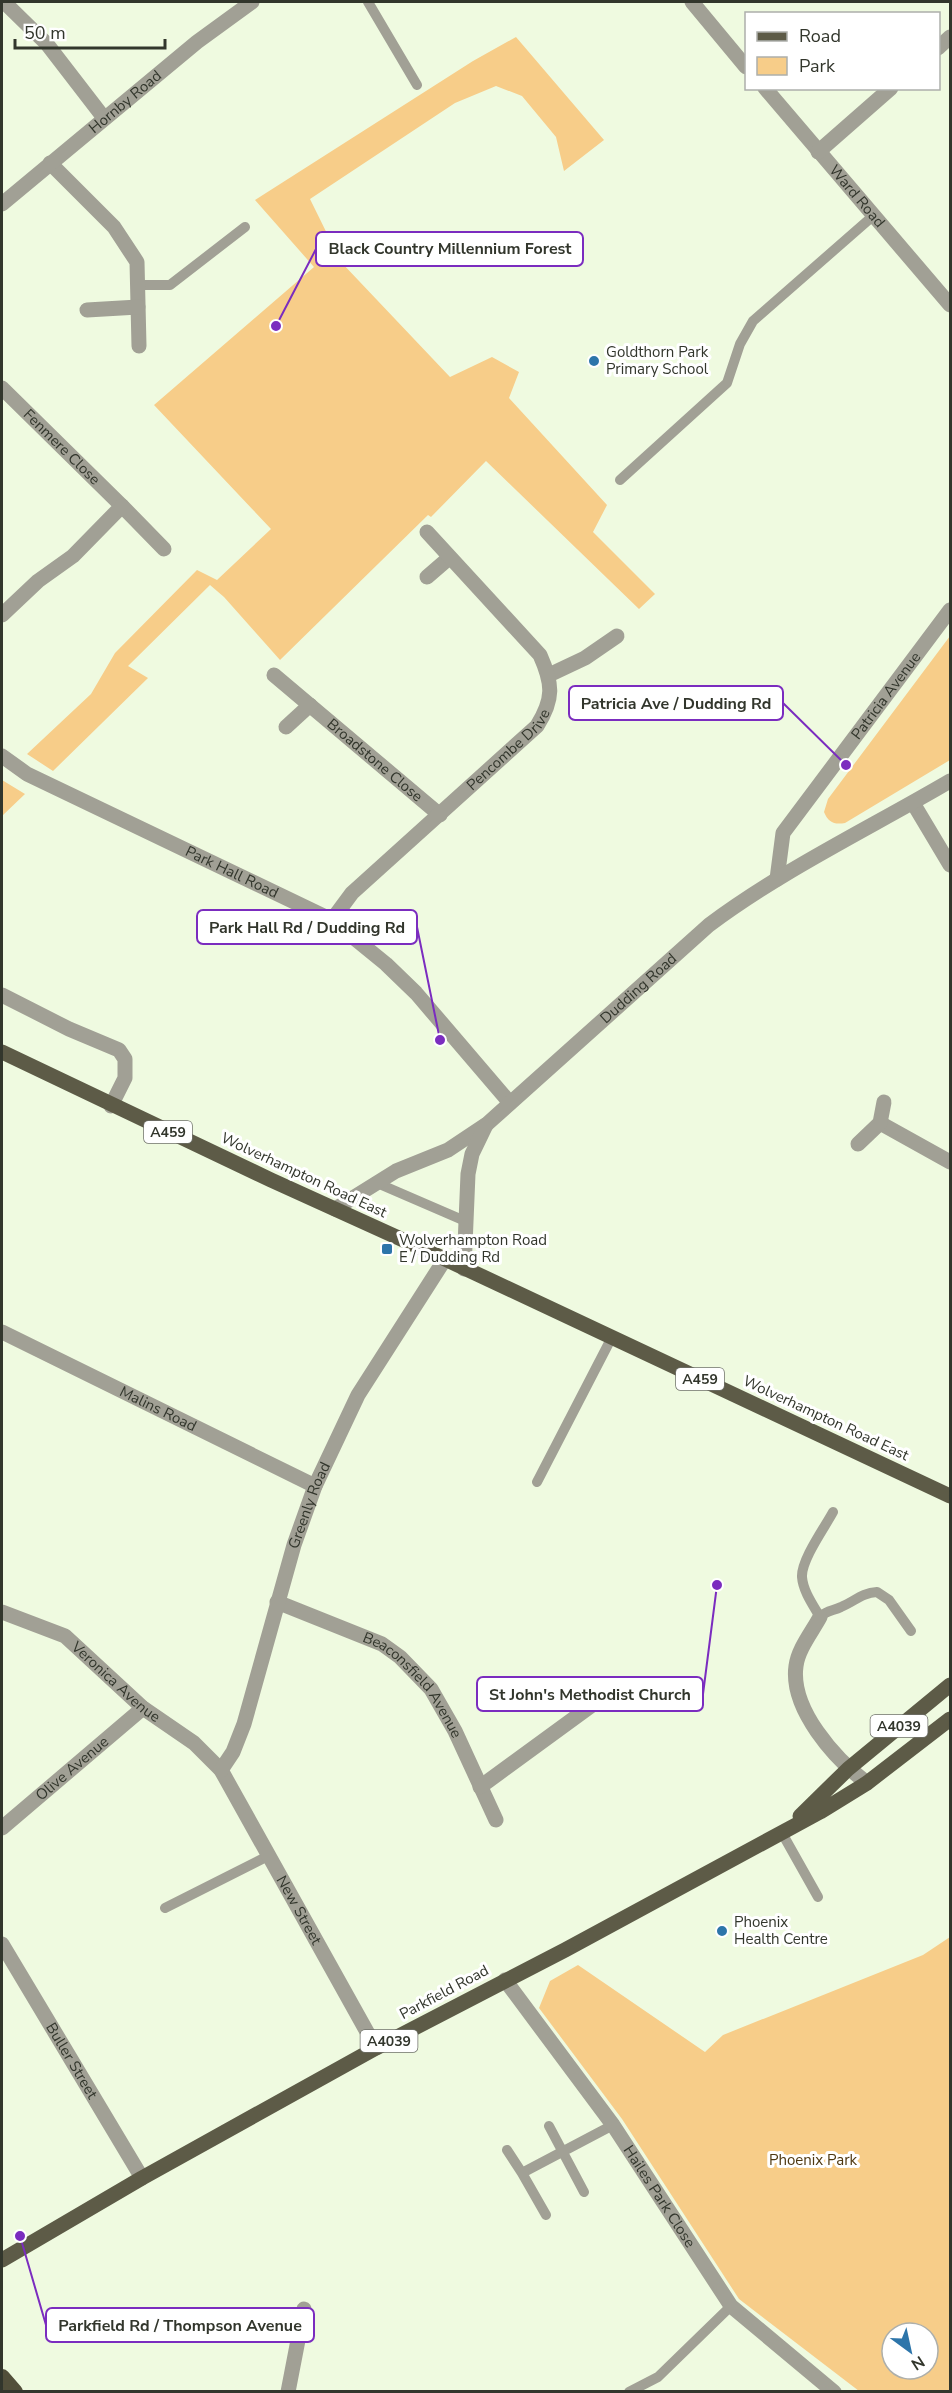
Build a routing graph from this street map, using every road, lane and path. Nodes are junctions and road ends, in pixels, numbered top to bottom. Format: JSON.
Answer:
{"nodes":[{"id":1,"x":4,"y":2,"type":"edge"},
{"id":2,"x":252,"y":2,"type":"edge"},
{"id":3,"x":368,"y":2,"type":"edge"},
{"id":4,"x":692,"y":2,"type":"edge"},
{"id":5,"x":745,"y":65,"type":"edge"},
{"id":6,"x":417,"y":85,"type":"dead end"},
{"id":7,"x":767,"y":90,"type":"edge"},
{"id":8,"x":889,"y":90,"type":"edge"},
{"id":9,"x":104,"y":118,"type":"junction"},
{"id":10,"x":818,"y":152,"type":"junction"},
{"id":11,"x":50,"y":163,"type":"junction"},
{"id":12,"x":2,"y":204,"type":"edge"},
{"id":13,"x":873,"y":216,"type":"junction"},
{"id":14,"x":245,"y":227,"type":"dead end"},
{"id":15,"x":137,"y":285,"type":"junction"},
{"id":16,"x":951,"y":305,"type":"edge"},
{"id":17,"x":138,"y":307,"type":"junction"},
{"id":18,"x":87,"y":310,"type":"dead end"},
{"id":19,"x":139,"y":346,"type":"dead end"},
{"id":20,"x":2,"y":388,"type":"edge"},
{"id":21,"x":620,"y":480,"type":"dead end"},
{"id":22,"x":122,"y":506,"type":"junction"},
{"id":23,"x":427,"y":532,"type":"dead end"},
{"id":24,"x":164,"y":549,"type":"dead end"},
{"id":25,"x":449,"y":558,"type":"junction"},
{"id":26,"x":427,"y":577,"type":"dead end"},
{"id":27,"x":951,"y":610,"type":"edge"},
{"id":28,"x":2,"y":615,"type":"edge"},
{"id":29,"x":617,"y":636,"type":"dead end"},
{"id":30,"x":274,"y":675,"type":"dead end"},
{"id":31,"x":549,"y":675,"type":"junction"},
{"id":32,"x":310,"y":705,"type":"junction"},
{"id":33,"x":286,"y":727,"type":"dead end"},
{"id":34,"x":2,"y":756,"type":"edge"},
{"id":35,"x":951,"y":781,"type":"edge"},
{"id":36,"x":913,"y":803,"type":"junction"},
{"id":37,"x":440,"y":814,"type":"junction"},
{"id":38,"x":951,"y":865,"type":"edge"},
{"id":39,"x":777,"y":879,"type":"junction"},
{"id":40,"x":332,"y":920,"type":"junction"},
{"id":41,"x":2,"y":995,"type":"edge"},
{"id":42,"x":2,"y":1052,"type":"edge"},
{"id":43,"x":884,"y":1101,"type":"dead end"},
{"id":44,"x":510,"y":1103,"type":"junction"},
{"id":45,"x":111,"y":1106,"type":"junction"},
{"id":46,"x":880,"y":1123,"type":"junction"},
{"id":47,"x":487,"y":1124,"type":"junction"},
{"id":48,"x":858,"y":1144,"type":"dead end"},
{"id":49,"x":951,"y":1162,"type":"edge"},
{"id":50,"x":377,"y":1183,"type":"junction"},
{"id":51,"x":335,"y":1209,"type":"junction"},
{"id":52,"x":465,"y":1221,"type":"junction"},
{"id":53,"x":445,"y":1259,"type":"junction"},
{"id":54,"x":464,"y":1269,"type":"junction"},
{"id":55,"x":2,"y":1332,"type":"edge"},
{"id":56,"x":612,"y":1337,"type":"junction"},
{"id":57,"x":537,"y":1482,"type":"dead end"},
{"id":58,"x":315,"y":1486,"type":"junction"},
{"id":59,"x":951,"y":1496,"type":"edge"},
{"id":60,"x":833,"y":1512,"type":"dead end"},
{"id":61,"x":277,"y":1602,"type":"junction"},
{"id":62,"x":2,"y":1612,"type":"edge"},
{"id":63,"x":820,"y":1617,"type":"junction"},
{"id":64,"x":911,"y":1630,"type":"dead end"},
{"id":65,"x":951,"y":1684,"type":"edge"},
{"id":66,"x":610,"y":1692,"type":"dead end"},
{"id":67,"x":143,"y":1708,"type":"junction"},
{"id":68,"x":951,"y":1719,"type":"edge"},
{"id":69,"x":848,"y":1769,"type":"junction"},
{"id":70,"x":221,"y":1770,"type":"junction"},
{"id":71,"x":867,"y":1784,"type":"junction"},
{"id":72,"x":480,"y":1787,"type":"junction"},
{"id":73,"x":496,"y":1820,"type":"dead end"},
{"id":74,"x":4,"y":1822,"type":"edge"},
{"id":75,"x":782,"y":1833,"type":"junction"},
{"id":76,"x":268,"y":1856,"type":"junction"},
{"id":77,"x":818,"y":1897,"type":"dead end"},
{"id":78,"x":165,"y":1908,"type":"dead end"},
{"id":79,"x":2,"y":1944,"type":"edge"},
{"id":80,"x":505,"y":1980,"type":"junction"},
{"id":81,"x":376,"y":2048,"type":"junction"},
{"id":82,"x":549,"y":2126,"type":"dead end"},
{"id":83,"x":613,"y":2126,"type":"junction"},
{"id":84,"x":507,"y":2150,"type":"dead end"},
{"id":85,"x":563,"y":2152,"type":"junction"},
{"id":86,"x":522,"y":2173,"type":"junction"},
{"id":87,"x":142,"y":2178,"type":"junction"},
{"id":88,"x":584,"y":2192,"type":"dead end"},
{"id":89,"x":546,"y":2215,"type":"dead end"},
{"id":90,"x":2,"y":2260,"type":"edge"},
{"id":91,"x":731,"y":2306,"type":"junction"},
{"id":92,"x":304,"y":2309,"type":"dead end"},
{"id":93,"x":2,"y":2377,"type":"edge"},
{"id":94,"x":15,"y":2391,"type":"edge"},
{"id":95,"x":288,"y":2391,"type":"edge"},
{"id":96,"x":629,"y":2391,"type":"edge"},
{"id":97,"x":834,"y":2391,"type":"edge"}],
"edges":[{"from":1,"to":9,"type":"street"},
{"from":2,"to":9,"type":"street","name":"Hornby Road"},
{"from":3,"to":6,"type":"lane"},
{"from":4,"to":5,"type":"street"},
{"from":7,"to":10,"type":"street","name":"Ward Road"},
{"from":8,"to":10,"type":"street"},
{"from":9,"to":11,"type":"street","name":"Hornby Road"},
{"from":10,"to":13,"type":"street","name":"Ward Road"},
{"from":11,"to":12,"type":"street","name":"Hornby Road"},
{"from":11,"to":15,"type":"street"},
{"from":13,"to":16,"type":"street","name":"Ward Road"},
{"from":13,"to":21,"type":"lane"},
{"from":14,"to":15,"type":"lane"},
{"from":15,"to":17,"type":"street"},
{"from":17,"to":18,"type":"street"},
{"from":17,"to":19,"type":"street"},
{"from":20,"to":22,"type":"street","name":"Fenmere Close"},
{"from":22,"to":24,"type":"street","name":"Fenmere Close"},
{"from":22,"to":28,"type":"street"},
{"from":23,"to":25,"type":"street"},
{"from":25,"to":26,"type":"street"},
{"from":25,"to":31,"type":"street"},
{"from":27,"to":39,"type":"street","name":"Patricia Avenue"},
{"from":29,"to":31,"type":"street"},
{"from":30,"to":32,"type":"street","name":"Broadstone Close"},
{"from":31,"to":37,"type":"street","name":"Pencombe Drive"},
{"from":32,"to":33,"type":"street"},
{"from":32,"to":37,"type":"street","name":"Broadstone Close"},
{"from":34,"to":40,"type":"street","name":"Park Hall Road"},
{"from":35,"to":36,"type":"street","name":"Dudding Road"},
{"from":36,"to":38,"type":"street"},
{"from":36,"to":39,"type":"street","name":"Dudding Road"},
{"from":37,"to":40,"type":"street","name":"Pencombe Drive"},
{"from":39,"to":44,"type":"street","name":"Dudding Road"},
{"from":40,"to":44,"type":"street","name":"Park Hall Road"},
{"from":41,"to":45,"type":"street"},
{"from":42,"to":45,"type":"main road","name":"Wolverhampton Road East","number":"A459"},
{"from":43,"to":46,"type":"street"},
{"from":44,"to":47,"type":"street","name":"Dudding Road"},
{"from":45,"to":51,"type":"main road","name":"Wolverhampton Road East","number":"A459"},
{"from":46,"to":48,"type":"street"},
{"from":46,"to":49,"type":"street"},
{"from":47,"to":50,"type":"street","name":"Dudding Road"},
{"from":47,"to":52,"type":"street"},
{"from":50,"to":51,"type":"street","name":"Dudding Road"},
{"from":50,"to":52,"type":"lane"},
{"from":51,"to":53,"type":"main road","name":"Wolverhampton Road East","number":"A459"},
{"from":52,"to":54,"type":"street"},
{"from":53,"to":54,"type":"main road","name":"Wolverhampton Road East","number":"A459"},
{"from":53,"to":58,"type":"street","name":"Greenly Road"},
{"from":54,"to":56,"type":"main road","name":"Wolverhampton Road East","number":"A459"},
{"from":55,"to":58,"type":"street","name":"Malins Road"},
{"from":56,"to":57,"type":"lane"},
{"from":56,"to":59,"type":"main road","name":"Wolverhampton Road East","number":"A459"},
{"from":58,"to":61,"type":"street","name":"Greenly Road"},
{"from":60,"to":63,"type":"lane"},
{"from":61,"to":70,"type":"street","name":"Greenly Road"},
{"from":61,"to":72,"type":"street","name":"Beaconsfield Avenue"},
{"from":62,"to":67,"type":"street","name":"Veronica Avenue"},
{"from":63,"to":64,"type":"lane"},
{"from":63,"to":69,"type":"street"},
{"from":65,"to":69,"type":"main road","name":"Parkfield Road","number":"A4039"},
{"from":66,"to":72,"type":"street"},
{"from":67,"to":70,"type":"street","name":"Veronica Avenue"},
{"from":67,"to":74,"type":"street","name":"Olive Avenue"},
{"from":68,"to":71,"type":"main road","name":"Parkfield Road","number":"A4039"},
{"from":69,"to":71,"type":"street"},
{"from":69,"to":75,"type":"main road","name":"Parkfield Road","number":"A4039"},
{"from":70,"to":76,"type":"street","name":"New Street"},
{"from":71,"to":75,"type":"main road","name":"Parkfield Road","number":"A4039"},
{"from":72,"to":73,"type":"street","name":"Beaconsfield Avenue"},
{"from":75,"to":77,"type":"lane"},
{"from":75,"to":80,"type":"main road","name":"Parkfield Road","number":"A4039"},
{"from":76,"to":78,"type":"lane"},
{"from":76,"to":81,"type":"street","name":"New Street"},
{"from":79,"to":87,"type":"street","name":"Buller Street"},
{"from":80,"to":81,"type":"main road","name":"Parkfield Road","number":"A4039"},
{"from":80,"to":83,"type":"street","name":"Hailes Park Close"},
{"from":81,"to":87,"type":"main road","name":"Parkfield Road","number":"A4039"},
{"from":82,"to":85,"type":"lane"},
{"from":83,"to":85,"type":"lane"},
{"from":83,"to":91,"type":"street","name":"Hailes Park Close"},
{"from":84,"to":86,"type":"lane"},
{"from":85,"to":86,"type":"lane"},
{"from":85,"to":88,"type":"lane"},
{"from":86,"to":89,"type":"lane"},
{"from":87,"to":90,"type":"main road","name":"Parkfield Road","number":"A4039"},
{"from":91,"to":96,"type":"lane"},
{"from":91,"to":97,"type":"street","name":"Hailes Park Close"},
{"from":92,"to":95,"type":"street"},
{"from":93,"to":94,"type":"highway"}]}
